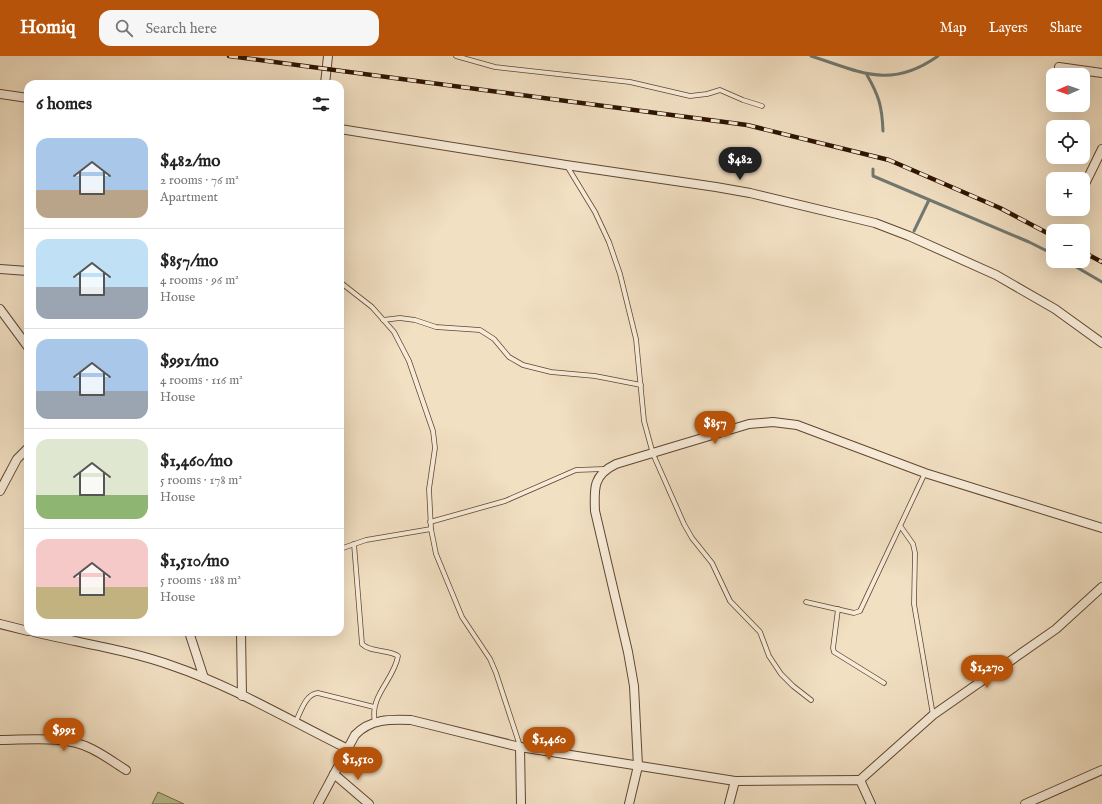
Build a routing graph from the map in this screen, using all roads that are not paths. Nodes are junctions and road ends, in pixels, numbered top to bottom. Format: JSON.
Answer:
{"nodes":[{"id":1,"x":328,"y":56,"type":"edge"},
{"id":2,"x":456,"y":56,"type":"edge"},
{"id":3,"x":1059,"y":67,"type":"dead end"},
{"id":4,"x":1102,"y":73,"type":"edge"},
{"id":5,"x":325,"y":80,"type":"edge"},
{"id":6,"x":0,"y":94,"type":"edge"},
{"id":7,"x":24,"y":97,"type":"edge"},
{"id":8,"x":762,"y":106,"type":"dead end"},
{"id":9,"x":344,"y":130,"type":"edge"},
{"id":10,"x":1102,"y":149,"type":"edge"},
{"id":11,"x":566,"y":165,"type":"junction"},
{"id":12,"x":1090,"y":174,"type":"edge"},
{"id":13,"x":0,"y":269,"type":"edge"},
{"id":14,"x":24,"y":270,"type":"edge"},
{"id":15,"x":344,"y":285,"type":"edge"},
{"id":16,"x":0,"y":309,"type":"edge"},
{"id":17,"x":383,"y":320,"type":"junction"},
{"id":18,"x":24,"y":342,"type":"edge"},
{"id":19,"x":1102,"y":343,"type":"edge"},
{"id":20,"x":641,"y":385,"type":"junction"},
{"id":21,"x":24,"y":452,"type":"edge"},
{"id":22,"x":653,"y":454,"type":"junction"},
{"id":23,"x":605,"y":469,"type":"junction"},
{"id":24,"x":926,"y":473,"type":"junction"},
{"id":25,"x":0,"y":491,"type":"edge"},
{"id":26,"x":430,"y":522,"type":"junction"},
{"id":27,"x":901,"y":527,"type":"junction"},
{"id":28,"x":1102,"y":528,"type":"edge"},
{"id":29,"x":431,"y":529,"type":"junction"},
{"id":30,"x":354,"y":544,"type":"junction"},
{"id":31,"x":344,"y":548,"type":"edge"},
{"id":32,"x":1102,"y":587,"type":"edge"},
{"id":33,"x":806,"y":602,"type":"dead end"},
{"id":34,"x":838,"y":609,"type":"junction"},
{"id":35,"x":0,"y":624,"type":"edge"},
{"id":36,"x":24,"y":630,"type":"edge"},
{"id":37,"x":51,"y":636,"type":"edge"},
{"id":38,"x":190,"y":636,"type":"edge"},
{"id":39,"x":241,"y":636,"type":"edge"},
{"id":40,"x":204,"y":678,"type":"junction"},
{"id":41,"x":884,"y":684,"type":"dead end"},
{"id":42,"x":242,"y":696,"type":"junction"},
{"id":43,"x":811,"y":700,"type":"dead end"},
{"id":44,"x":374,"y":707,"type":"junction"},
{"id":45,"x":933,"y":715,"type":"junction"},
{"id":46,"x":375,"y":722,"type":"junction"},
{"id":47,"x":295,"y":723,"type":"junction"},
{"id":48,"x":0,"y":740,"type":"edge"},
{"id":49,"x":520,"y":747,"type":"junction"},
{"id":50,"x":348,"y":749,"type":"junction"},
{"id":51,"x":638,"y":766,"type":"junction"},
{"id":52,"x":126,"y":770,"type":"dead end"},
{"id":53,"x":1102,"y":770,"type":"edge"},
{"id":54,"x":334,"y":774,"type":"junction"},
{"id":55,"x":860,"y":780,"type":"junction"},
{"id":56,"x":736,"y":781,"type":"junction"},
{"id":57,"x":318,"y":804,"type":"edge"},
{"id":58,"x":369,"y":804,"type":"edge"},
{"id":59,"x":522,"y":804,"type":"edge"},
{"id":60,"x":629,"y":804,"type":"edge"},
{"id":61,"x":729,"y":804,"type":"edge"},
{"id":62,"x":871,"y":804,"type":"edge"},
{"id":63,"x":1025,"y":804,"type":"edge"}],
"edges":[{"from":1,"to":5,"type":"street"},
{"from":2,"to":8,"type":"lane"},
{"from":3,"to":4,"type":"street"},
{"from":6,"to":7,"type":"street"},
{"from":9,"to":11,"type":"street"},
{"from":10,"to":12,"type":"street"},
{"from":11,"to":19,"type":"street"},
{"from":11,"to":20,"type":"lane"},
{"from":13,"to":14,"type":"street"},
{"from":15,"to":17,"type":"lane"},
{"from":16,"to":18,"type":"street"},
{"from":17,"to":20,"type":"lane"},
{"from":17,"to":26,"type":"lane"},
{"from":20,"to":22,"type":"lane"},
{"from":21,"to":25,"type":"street"},
{"from":22,"to":23,"type":"street"},
{"from":22,"to":24,"type":"street"},
{"from":22,"to":43,"type":"lane"},
{"from":23,"to":26,"type":"lane"},
{"from":23,"to":51,"type":"street"},
{"from":24,"to":27,"type":"lane"},
{"from":24,"to":28,"type":"street"},
{"from":26,"to":29,"type":"lane"},
{"from":27,"to":34,"type":"lane"},
{"from":27,"to":45,"type":"lane"},
{"from":29,"to":30,"type":"lane"},
{"from":29,"to":49,"type":"lane"},
{"from":30,"to":31,"type":"lane"},
{"from":30,"to":44,"type":"lane"},
{"from":32,"to":45,"type":"street"},
{"from":33,"to":34,"type":"lane"},
{"from":34,"to":41,"type":"lane"},
{"from":35,"to":36,"type":"street"},
{"from":37,"to":40,"type":"street"},
{"from":38,"to":40,"type":"street"},
{"from":39,"to":42,"type":"street"},
{"from":40,"to":42,"type":"street"},
{"from":42,"to":47,"type":"street"},
{"from":44,"to":46,"type":"lane"},
{"from":44,"to":47,"type":"lane"},
{"from":45,"to":55,"type":"street"},
{"from":46,"to":49,"type":"street"},
{"from":46,"to":50,"type":"street"},
{"from":47,"to":50,"type":"street"},
{"from":48,"to":52,"type":"street"},
{"from":49,"to":51,"type":"street"},
{"from":49,"to":59,"type":"street"},
{"from":50,"to":54,"type":"street"},
{"from":51,"to":56,"type":"street"},
{"from":51,"to":60,"type":"street"},
{"from":53,"to":63,"type":"street"},
{"from":54,"to":57,"type":"street"},
{"from":54,"to":58,"type":"street"},
{"from":55,"to":56,"type":"street"},
{"from":55,"to":62,"type":"street"},
{"from":56,"to":61,"type":"street"}]}
